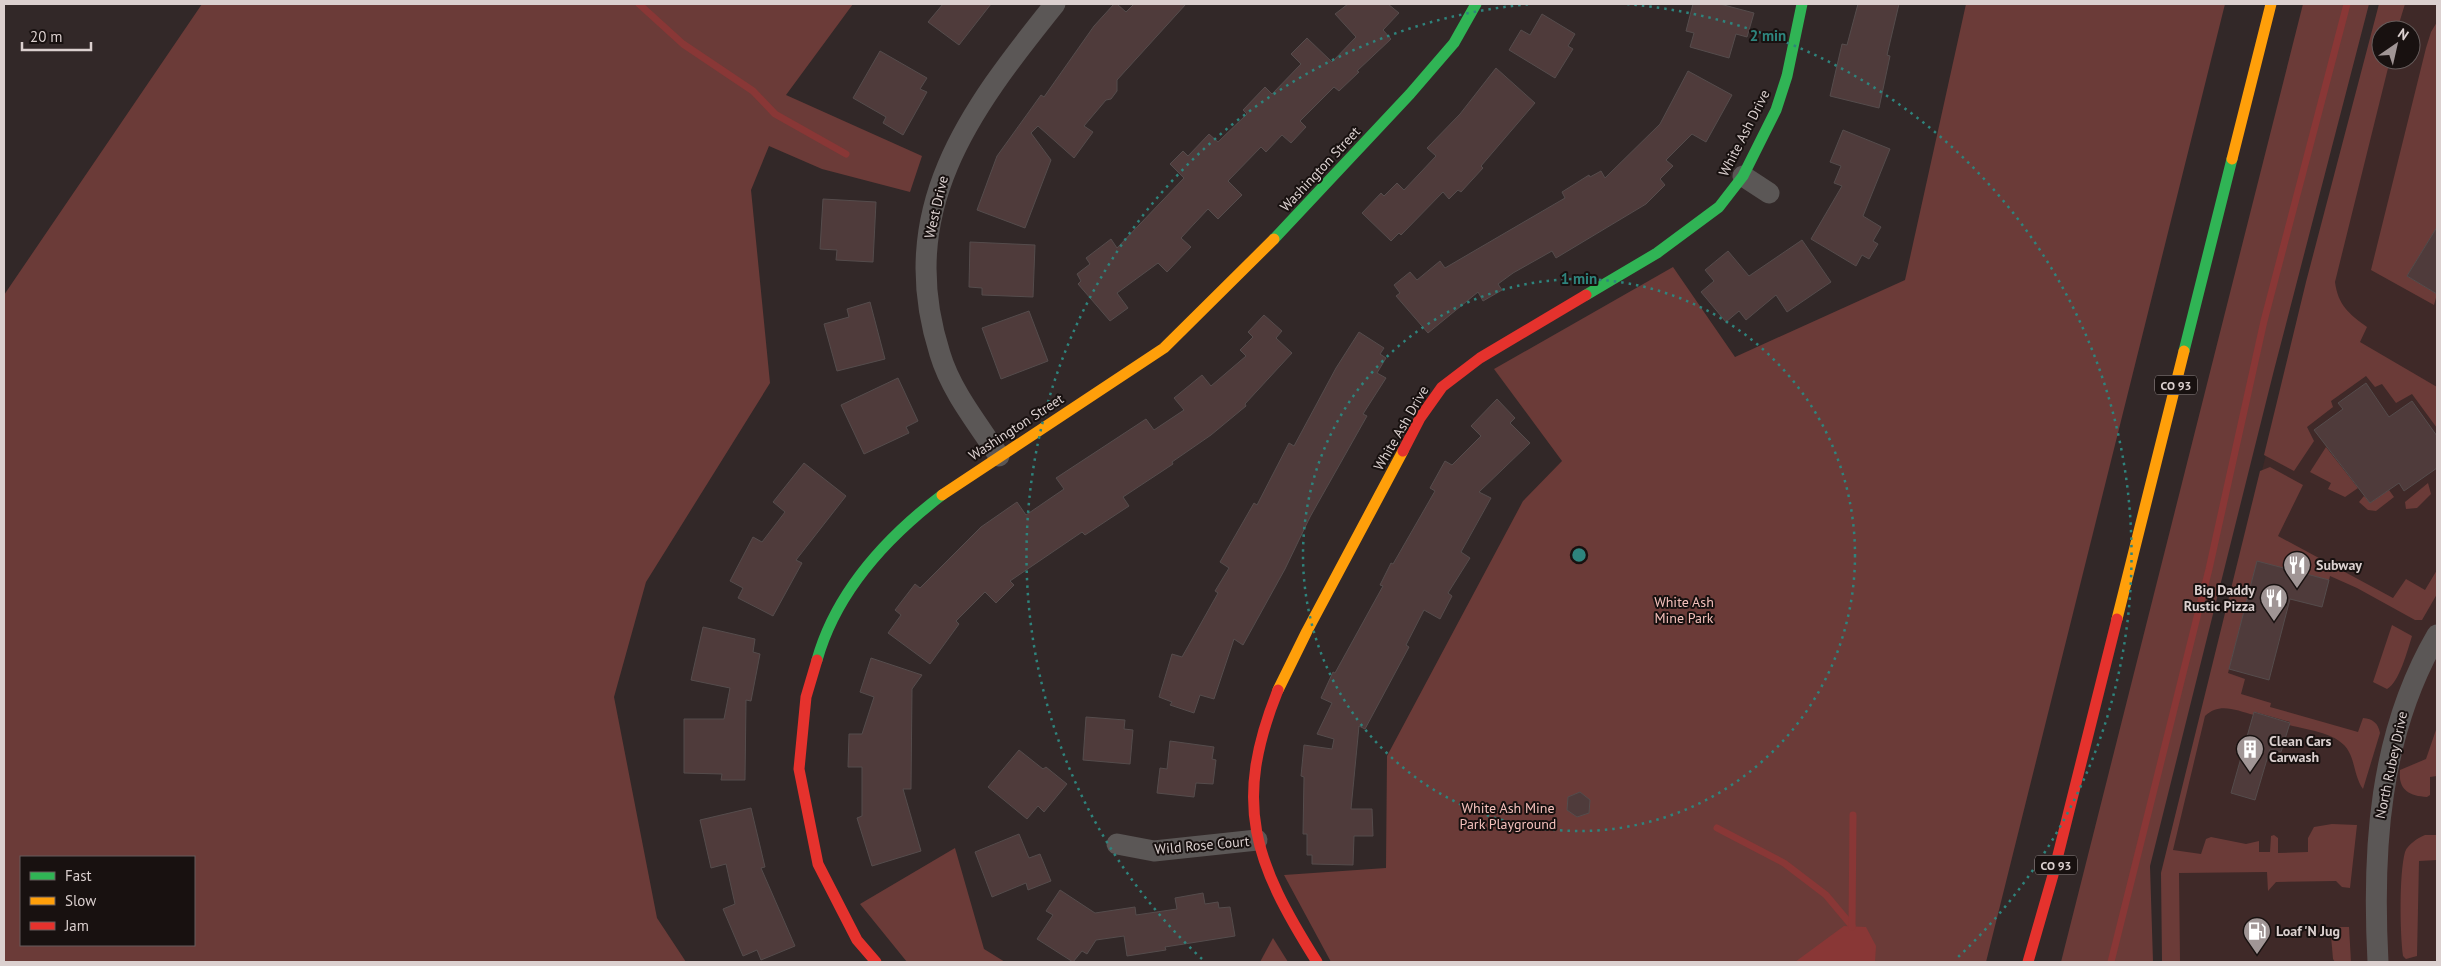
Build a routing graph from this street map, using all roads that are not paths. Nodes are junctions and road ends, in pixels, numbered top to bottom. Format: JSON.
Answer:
{"nodes":[{"id":1,"x":1054,"y":4,"type":"edge"},
{"id":2,"x":1476,"y":4,"type":"edge"},
{"id":3,"x":1802,"y":4,"type":"edge"},
{"id":4,"x":2271,"y":4,"type":"edge"},
{"id":5,"x":1743,"y":176,"type":"junction"},
{"id":6,"x":1768,"y":193,"type":"dead end"},
{"id":7,"x":999,"y":456,"type":"junction"},
{"id":8,"x":2437,"y":635,"type":"edge"},
{"id":9,"x":1257,"y":840,"type":"junction"},
{"id":10,"x":1117,"y":844,"type":"dead end"},
{"id":11,"x":876,"y":962,"type":"edge"},
{"id":12,"x":1317,"y":962,"type":"edge"},
{"id":13,"x":2028,"y":962,"type":"edge"},
{"id":14,"x":2378,"y":962,"type":"edge"}],
"edges":[{"from":1,"to":7,"type":"street","name":"West Drive"},
{"from":2,"to":7,"type":"main road","name":"Washington Street"},
{"from":3,"to":5,"type":"main road","name":"White Ash Drive"},
{"from":4,"to":13,"type":"main road","number":"CO 93"},
{"from":5,"to":6,"type":"street"},
{"from":5,"to":9,"type":"main road","name":"White Ash Drive"},
{"from":7,"to":11,"type":"main road","name":"Washington Street"},
{"from":8,"to":14,"type":"street","name":"North Rubey Drive"},
{"from":9,"to":10,"type":"street","name":"Wild Rose Court"},
{"from":9,"to":12,"type":"main road","name":"White Ash Drive"}]}
